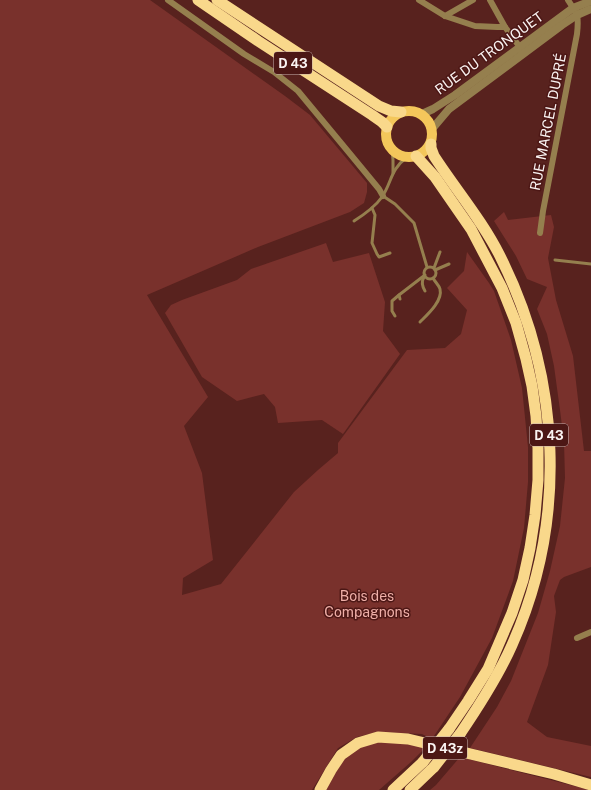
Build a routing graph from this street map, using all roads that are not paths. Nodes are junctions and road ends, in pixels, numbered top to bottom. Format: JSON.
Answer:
{"nodes":[{"id":1,"x":168,"y":0,"type":"edge"},
{"id":2,"x":198,"y":0,"type":"edge"},
{"id":3,"x":217,"y":0,"type":"edge"},
{"id":4,"x":419,"y":0,"type":"edge"},
{"id":5,"x":473,"y":0,"type":"edge"},
{"id":6,"x":490,"y":0,"type":"edge"},
{"id":7,"x":568,"y":0,"type":"edge"},
{"id":8,"x":591,"y":1,"type":"edge"},
{"id":9,"x":591,"y":9,"type":"edge"},
{"id":10,"x":575,"y":11,"type":"junction"},
{"id":11,"x":445,"y":16,"type":"junction"},
{"id":12,"x":505,"y":26,"type":"junction"},
{"id":13,"x":522,"y":50,"type":"junction"},
{"id":14,"x":400,"y":112,"type":"junction"},
{"id":15,"x":422,"y":114,"type":"junction"},
{"id":16,"x":386,"y":127,"type":"junction"},
{"id":17,"x":432,"y":129,"type":"junction"},
{"id":18,"x":431,"y":144,"type":"junction"},
{"id":19,"x":392,"y":150,"type":"junction"},
{"id":20,"x":411,"y":157,"type":"junction"},
{"id":21,"x":393,"y":172,"type":"junction"},
{"id":22,"x":383,"y":196,"type":"junction"},
{"id":23,"x":372,"y":208,"type":"junction"},
{"id":24,"x":354,"y":221,"type":"dead end"},
{"id":25,"x":540,"y":233,"type":"dead end"},
{"id":26,"x":440,"y":252,"type":"dead end"},
{"id":27,"x":390,"y":253,"type":"dead end"},
{"id":28,"x":555,"y":260,"type":"dead end"},
{"id":29,"x":449,"y":264,"type":"dead end"},
{"id":30,"x":591,"y":264,"type":"edge"},
{"id":31,"x":427,"y":267,"type":"junction"},
{"id":32,"x":434,"y":269,"type":"junction"},
{"id":33,"x":425,"y":276,"type":"junction"},
{"id":34,"x":433,"y":278,"type":"junction"},
{"id":35,"x":425,"y":291,"type":"dead end"},
{"id":36,"x":399,"y":295,"type":"junction"},
{"id":37,"x":400,"y":299,"type":"dead end"},
{"id":38,"x":396,"y":316,"type":"dead end"},
{"id":39,"x":420,"y":322,"type":"dead end"},
{"id":40,"x":591,"y":632,"type":"edge"},
{"id":41,"x":577,"y":638,"type":"dead end"},
{"id":42,"x":591,"y":785,"type":"edge"},
{"id":43,"x":320,"y":790,"type":"edge"},
{"id":44,"x":393,"y":790,"type":"edge"},
{"id":45,"x":410,"y":790,"type":"edge"}],
"edges":[{"from":1,"to":22,"type":"street"},
{"from":2,"to":16,"type":"highway","number":"D 43"},
{"from":3,"to":14,"type":"highway","number":"D 43"},
{"from":4,"to":11,"type":"street"},
{"from":5,"to":11,"type":"street"},
{"from":6,"to":12,"type":"street"},
{"from":7,"to":10,"type":"street"},
{"from":8,"to":10,"type":"street","name":"RUE DU TRONQUET"},
{"from":9,"to":10,"type":"street","name":"RUE DU TRONQUET"},
{"from":10,"to":13,"type":"street","name":"RUE DU TRONQUET"},
{"from":10,"to":25,"type":"street","name":"RUE MARCEL DUPRÉ"},
{"from":11,"to":12,"type":"street"},
{"from":12,"to":13,"type":"street"},
{"from":13,"to":15,"type":"street","name":"RUE DU TRONQUET"},
{"from":13,"to":17,"type":"street","name":"RUE DU TRONQUET"},
{"from":14,"to":15,"type":"main road"},
{"from":14,"to":16,"type":"main road"},
{"from":15,"to":17,"type":"main road"},
{"from":16,"to":19,"type":"main road"},
{"from":17,"to":18,"type":"main road"},
{"from":18,"to":20,"type":"main road"},
{"from":18,"to":45,"type":"highway","number":"D 43","bridge":true},
{"from":19,"to":20,"type":"main road"},
{"from":19,"to":21,"type":"lane"},
{"from":20,"to":21,"type":"lane"},
{"from":20,"to":44,"type":"highway","number":"D 43","bridge":true},
{"from":21,"to":22,"type":"lane"},
{"from":22,"to":23,"type":"lane"},
{"from":22,"to":31,"type":"lane"},
{"from":23,"to":24,"type":"lane"},
{"from":23,"to":27,"type":"lane"},
{"from":26,"to":32,"type":"lane"},
{"from":28,"to":30,"type":"lane"},
{"from":29,"to":32,"type":"lane"},
{"from":31,"to":32,"type":"lane"},
{"from":31,"to":33,"type":"lane"},
{"from":32,"to":34,"type":"lane"},
{"from":33,"to":34,"type":"lane"},
{"from":33,"to":35,"type":"lane"},
{"from":33,"to":36,"type":"lane"},
{"from":34,"to":39,"type":"lane"},
{"from":36,"to":37,"type":"lane"},
{"from":36,"to":38,"type":"lane"},
{"from":40,"to":41,"type":"street"},
{"from":42,"to":43,"type":"highway","number":"D 43z"}]}
